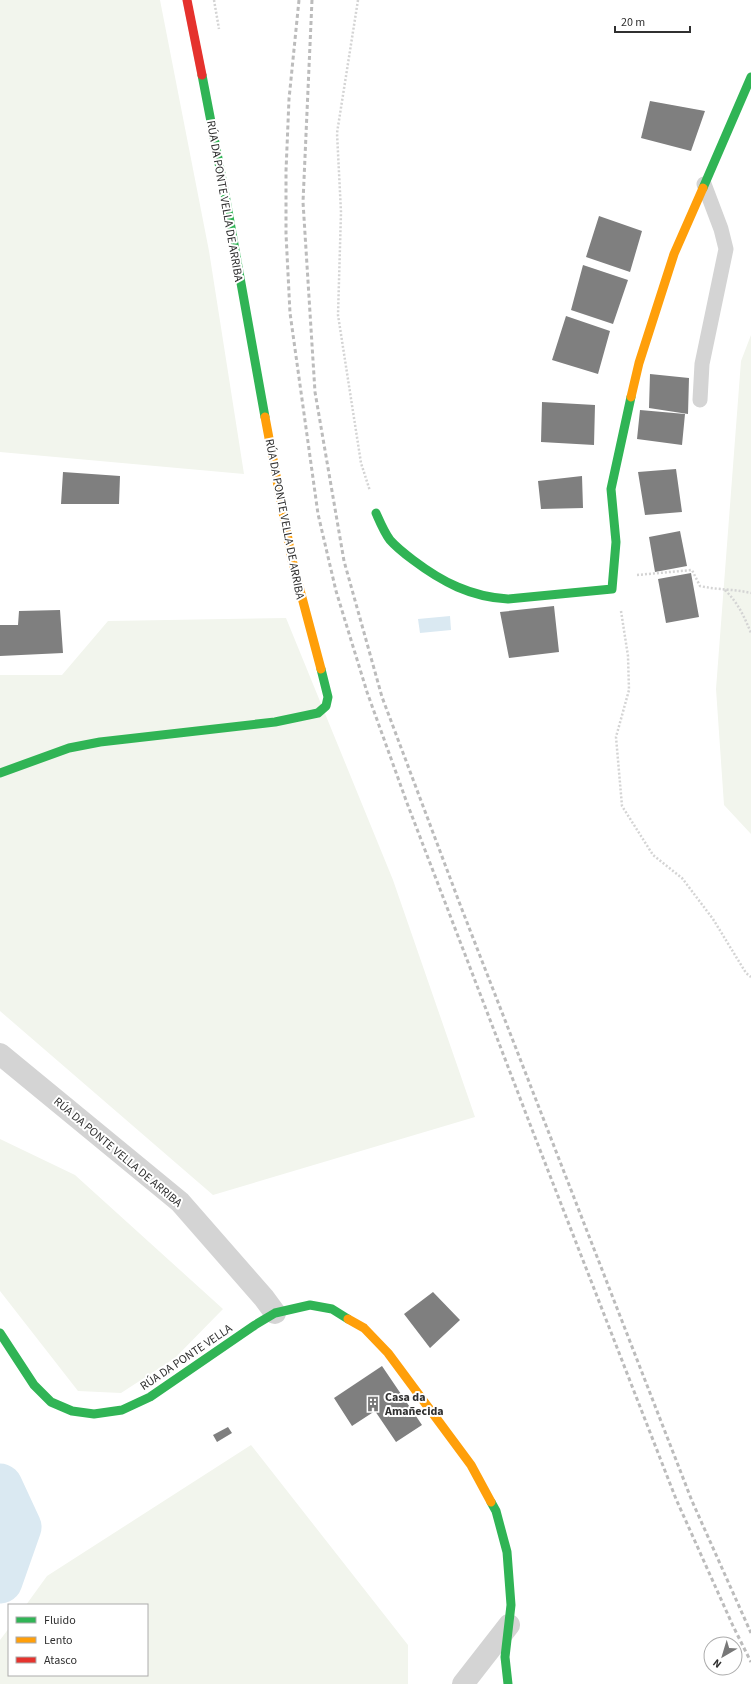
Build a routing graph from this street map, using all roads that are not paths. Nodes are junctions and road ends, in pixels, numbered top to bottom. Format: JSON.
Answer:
{"nodes":[{"id":1,"x":187,"y":0,"type":"edge"},
{"id":2,"x":751,"y":77,"type":"edge"},
{"id":3,"x":704,"y":184,"type":"junction"},
{"id":4,"x":700,"y":400,"type":"dead end"},
{"id":5,"x":376,"y":513,"type":"road end"},
{"id":6,"x":0,"y":774,"type":"edge"},
{"id":7,"x":0,"y":1054,"type":"edge"},
{"id":8,"x":275,"y":1313,"type":"junction"},
{"id":9,"x":0,"y":1333,"type":"edge"},
{"id":10,"x":509,"y":1625,"type":"junction"},
{"id":11,"x":463,"y":1684,"type":"edge"},
{"id":12,"x":508,"y":1684,"type":"edge"}],
"edges":[{"from":1,"to":6,"type":"street","name":"RÚA DA PONTE VELLA DE ARRIBA"},
{"from":2,"to":3,"type":"street"},
{"from":3,"to":4,"type":"lane"},
{"from":3,"to":5,"type":"street"},
{"from":7,"to":8,"type":"street","name":"RÚA DA PONTE VELLA DE ARRIBA"},
{"from":8,"to":9,"type":"street","name":"RÚA DA PONTE VELLA"},
{"from":8,"to":10,"type":"street","name":"RÚA DA PONTE VELLA"},
{"from":10,"to":11,"type":"street"},
{"from":10,"to":12,"type":"street","name":"RÚA DA PONTE VELLA"}]}
